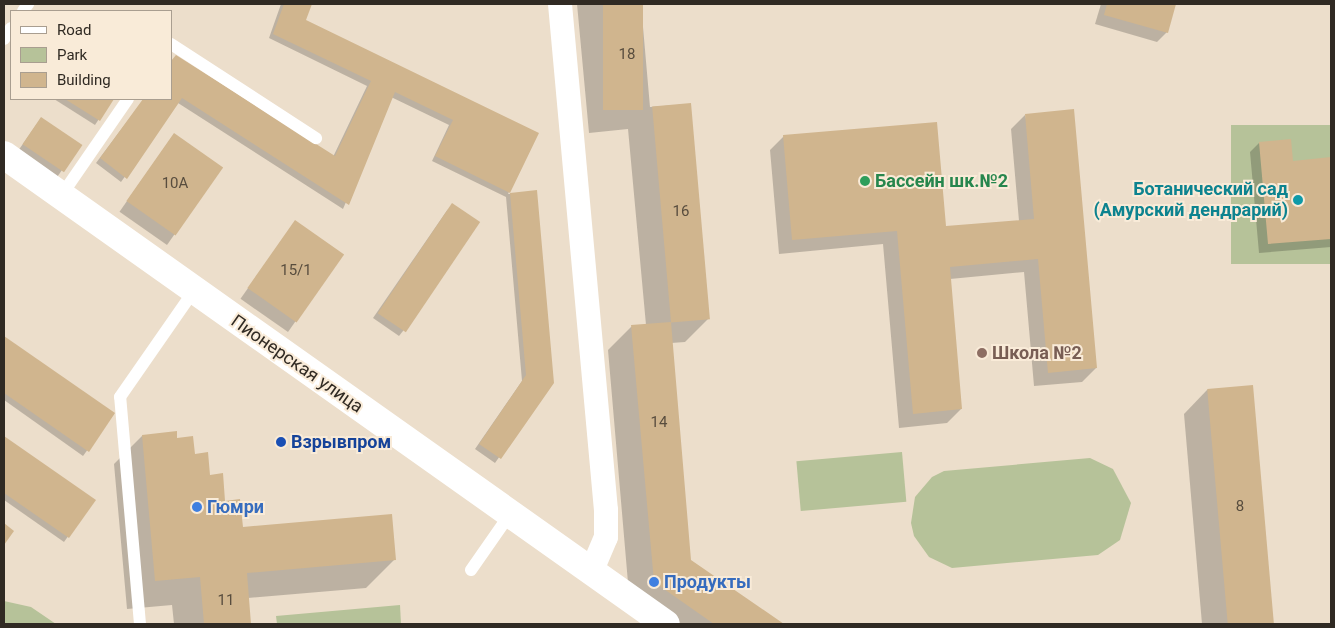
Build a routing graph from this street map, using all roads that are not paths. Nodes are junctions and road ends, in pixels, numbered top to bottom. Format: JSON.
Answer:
{"nodes":[{"id":1,"x":560,"y":4,"type":"edge"},
{"id":2,"x":172,"y":45,"type":"edge"},
{"id":3,"x":127,"y":100,"type":"edge"},
{"id":4,"x":316,"y":138,"type":"dead end"},
{"id":5,"x":4,"y":156,"type":"edge"},
{"id":6,"x":61,"y":196,"type":"junction"},
{"id":7,"x":193,"y":292,"type":"junction"},
{"id":8,"x":510,"y":514,"type":"junction"},
{"id":9,"x":471,"y":570,"type":"dead end"},
{"id":10,"x":591,"y":572,"type":"junction"},
{"id":11,"x":140,"y":624,"type":"edge"},
{"id":12,"x":666,"y":624,"type":"edge"}],
"edges":[{"from":1,"to":10,"type":"street"},
{"from":2,"to":4,"type":"lane"},
{"from":3,"to":6,"type":"lane"},
{"from":5,"to":6,"type":"street","name":"Пионерская улица"},
{"from":6,"to":7,"type":"street","name":"Пионерская улица"},
{"from":7,"to":8,"type":"street","name":"Пионерская улица"},
{"from":7,"to":11,"type":"lane"},
{"from":8,"to":9,"type":"lane"},
{"from":8,"to":10,"type":"street","name":"Пионерская улица"},
{"from":10,"to":12,"type":"street","name":"Пионерская улица"}]}
